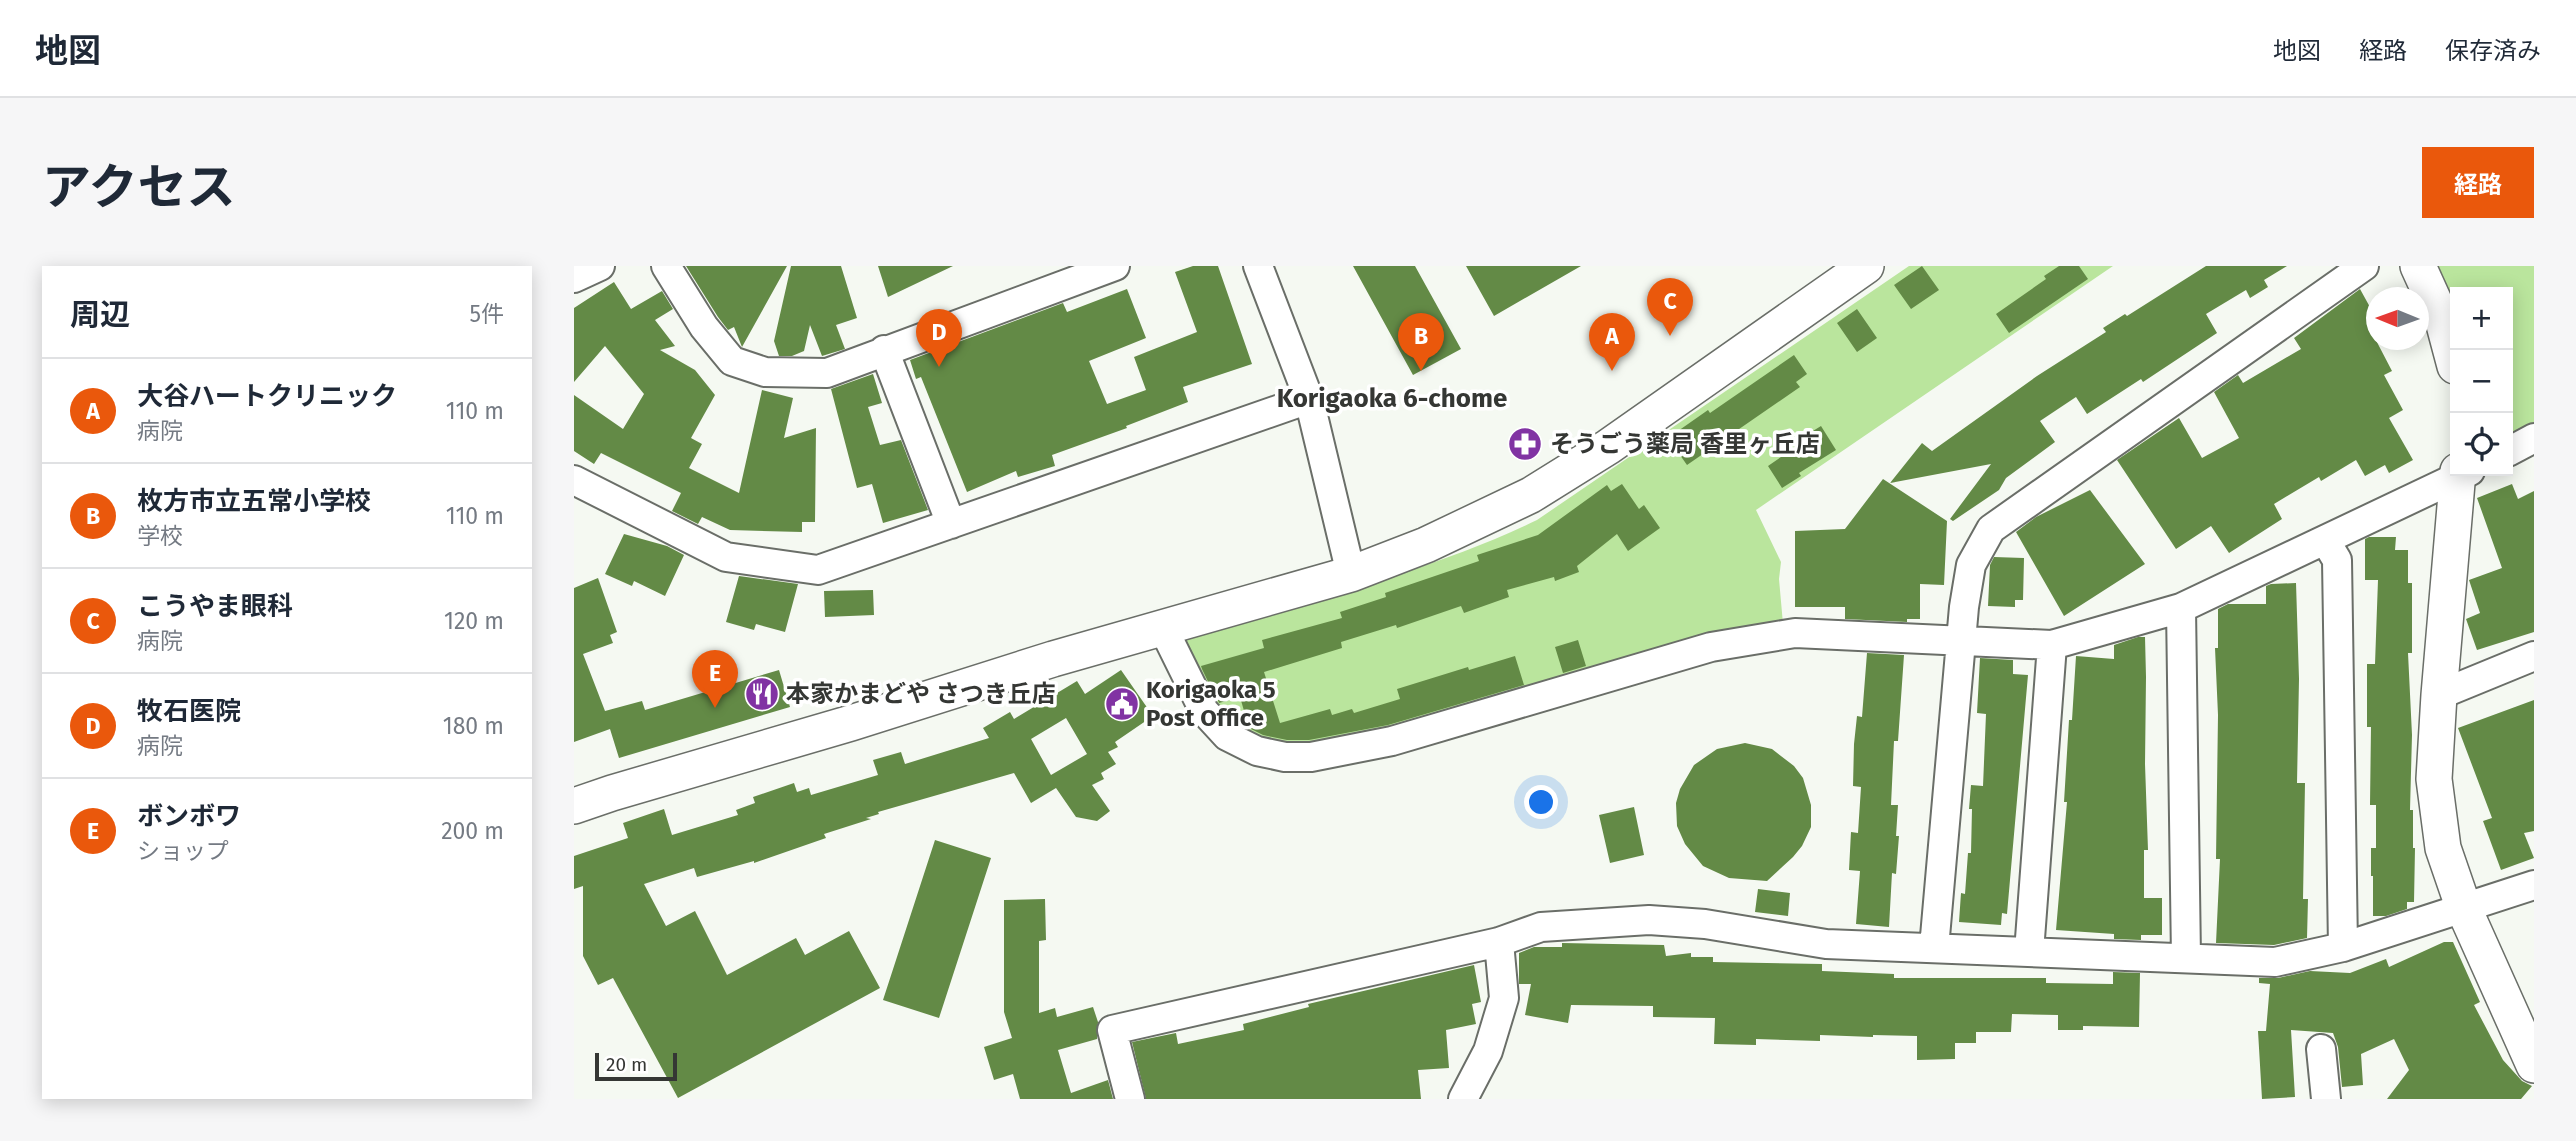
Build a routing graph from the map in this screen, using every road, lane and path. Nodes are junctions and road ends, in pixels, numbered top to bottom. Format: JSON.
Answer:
{"nodes":[{"id":1,"x":600,"y":266,"type":"edge"},
{"id":2,"x":666,"y":266,"type":"edge"},
{"id":3,"x":1115,"y":266,"type":"edge"},
{"id":4,"x":1258,"y":266,"type":"edge"},
{"id":5,"x":2364,"y":266,"type":"edge"},
{"id":6,"x":2418,"y":266,"type":"edge"},
{"id":7,"x":1855,"y":270,"type":"edge"},
{"id":8,"x":574,"y":278,"type":"edge"},
{"id":9,"x":884,"y":350,"type":"junction"},
{"id":10,"x":2451,"y":350,"type":"edge"},
{"id":11,"x":1309,"y":399,"type":"junction"},
{"id":12,"x":2534,"y":438,"type":"edge"},
{"id":13,"x":2513,"y":449,"type":"edge"},
{"id":14,"x":2456,"y":476,"type":"edge"},
{"id":15,"x":2462,"y":476,"type":"edge"},
{"id":16,"x":574,"y":480,"type":"edge"},
{"id":17,"x":951,"y":524,"type":"junction"},
{"id":18,"x":2325,"y":540,"type":"junction"},
{"id":19,"x":1351,"y":574,"type":"junction"},
{"id":20,"x":2180,"y":608,"type":"junction"},
{"id":21,"x":1163,"y":628,"type":"junction"},
{"id":22,"x":1961,"y":640,"type":"junction"},
{"id":23,"x":2052,"y":645,"type":"junction"},
{"id":24,"x":2534,"y":656,"type":"edge"},
{"id":25,"x":2439,"y":695,"type":"junction"},
{"id":26,"x":574,"y":806,"type":"edge"},
{"id":27,"x":2534,"y":885,"type":"edge"},
{"id":28,"x":2464,"y":909,"type":"junction"},
{"id":29,"x":1499,"y":942,"type":"junction"},
{"id":30,"x":2343,"y":947,"type":"junction"},
{"id":31,"x":1934,"y":948,"type":"junction"},
{"id":32,"x":2029,"y":952,"type":"junction"},
{"id":33,"x":2186,"y":958,"type":"junction"},
{"id":34,"x":2321,"y":1049,"type":"dead end"},
{"id":35,"x":2534,"y":1065,"type":"edge"},
{"id":36,"x":1130,"y":1099,"type":"edge"},
{"id":37,"x":1463,"y":1099,"type":"edge"},
{"id":38,"x":2326,"y":1099,"type":"edge"}],
"edges":[{"from":1,"to":8,"type":"street"},
{"from":2,"to":9,"type":"street"},
{"from":3,"to":9,"type":"street"},
{"from":4,"to":11,"type":"street"},
{"from":5,"to":22,"type":"street"},
{"from":6,"to":10,"type":"street"},
{"from":7,"to":19,"type":"street"},
{"from":9,"to":17,"type":"street"},
{"from":11,"to":17,"type":"street"},
{"from":11,"to":19,"type":"street"},
{"from":12,"to":13,"type":"street"},
{"from":14,"to":18,"type":"street"},
{"from":15,"to":25,"type":"street"},
{"from":16,"to":17,"type":"street"},
{"from":18,"to":20,"type":"street"},
{"from":18,"to":30,"type":"street"},
{"from":19,"to":21,"type":"street"},
{"from":20,"to":23,"type":"street"},
{"from":20,"to":33,"type":"street"},
{"from":21,"to":22,"type":"street"},
{"from":21,"to":26,"type":"street"},
{"from":22,"to":23,"type":"street"},
{"from":22,"to":31,"type":"street"},
{"from":23,"to":32,"type":"street"},
{"from":24,"to":25,"type":"street"},
{"from":25,"to":28,"type":"street"},
{"from":27,"to":28,"type":"street"},
{"from":28,"to":30,"type":"street"},
{"from":28,"to":35,"type":"street"},
{"from":29,"to":31,"type":"street"},
{"from":29,"to":36,"type":"street"},
{"from":29,"to":37,"type":"street"},
{"from":30,"to":33,"type":"street"},
{"from":31,"to":32,"type":"street"},
{"from":32,"to":33,"type":"street"},
{"from":34,"to":38,"type":"street"}]}
